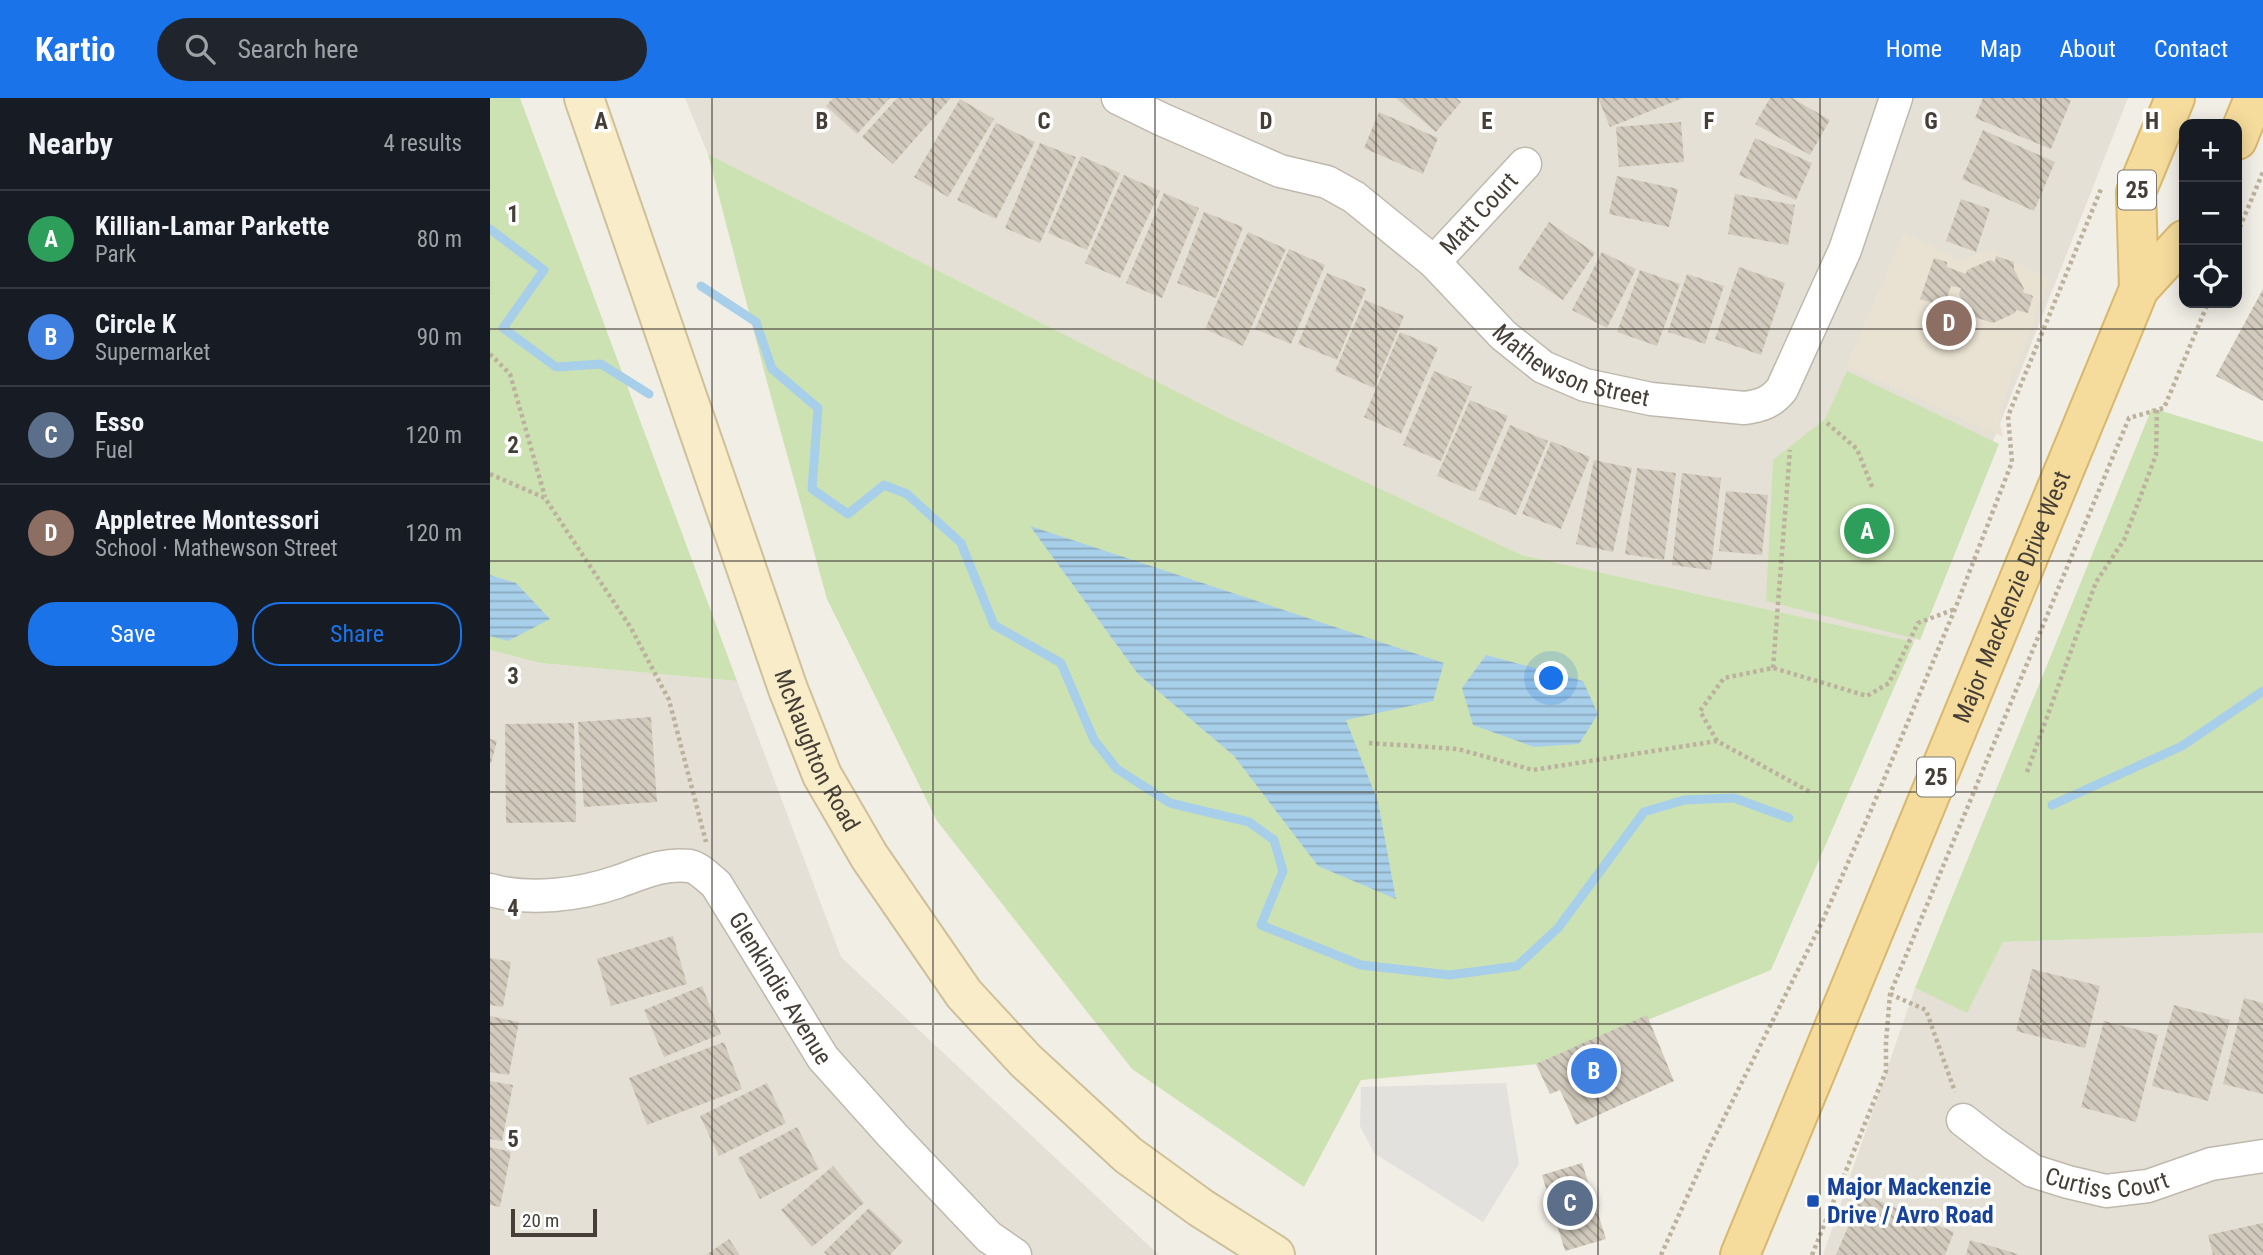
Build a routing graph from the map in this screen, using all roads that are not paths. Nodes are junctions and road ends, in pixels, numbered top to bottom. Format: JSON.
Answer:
{"nodes":[{"id":1,"x":584,"y":98,"type":"edge"},
{"id":2,"x":1118,"y":98,"type":"edge"},
{"id":3,"x":1896,"y":98,"type":"edge"},
{"id":4,"x":2175,"y":98,"type":"edge"},
{"id":5,"x":2254,"y":98,"type":"edge"},
{"id":6,"x":2242,"y":128,"type":"edge"},
{"id":7,"x":1525,"y":164,"type":"dead end"},
{"id":8,"x":2179,"y":245,"type":"edge"},
{"id":9,"x":1434,"y":262,"type":"junction"},
{"id":10,"x":2139,"y":289,"type":"junction"},
{"id":11,"x":490,"y":890,"type":"edge"},
{"id":12,"x":1964,"y":1120,"type":"road end"},
{"id":13,"x":2263,"y":1156,"type":"edge"},
{"id":14,"x":981,"y":1246,"type":"edge"},
{"id":15,"x":1015,"y":1255,"type":"edge"},
{"id":16,"x":1275,"y":1255,"type":"edge"},
{"id":17,"x":1740,"y":1255,"type":"edge"}],
"edges":[{"from":1,"to":16,"type":"street","name":"McNaughton Road"},
{"from":2,"to":9,"type":"street","name":"Mathewson Street"},
{"from":3,"to":9,"type":"street","name":"Mathewson Street"},
{"from":4,"to":10,"type":"main road","name":"Major MacKenzie Drive West","number":"25"},
{"from":5,"to":6,"type":"main road"},
{"from":7,"to":9,"type":"street","name":"Matt Court"},
{"from":8,"to":10,"type":"main road","name":"Major MacKenzie Drive West","number":"25"},
{"from":10,"to":17,"type":"main road","name":"Major MacKenzie Drive West","number":"25"},
{"from":11,"to":14,"type":"street","name":"Glenkindie Avenue"},
{"from":12,"to":13,"type":"street","name":"Curtiss Court"},
{"from":14,"to":15,"type":"street","name":"Glenkindie Avenue"}]}
